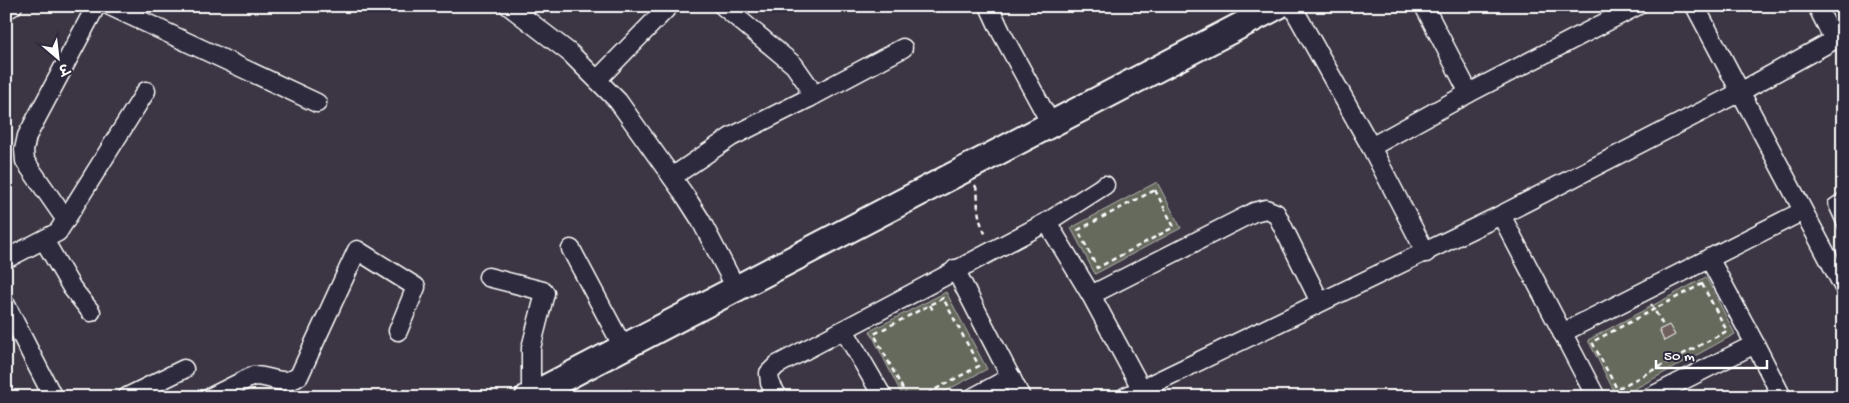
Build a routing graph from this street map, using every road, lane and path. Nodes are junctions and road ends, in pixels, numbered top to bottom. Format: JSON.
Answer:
{"nodes":[{"id":1,"x":13,"y":6,"type":"edge"},
{"id":2,"x":96,"y":6,"type":"edge"},
{"id":3,"x":110,"y":6,"type":"edge"},
{"id":4,"x":669,"y":6,"type":"edge"},
{"id":5,"x":723,"y":6,"type":"edge"},
{"id":6,"x":990,"y":6,"type":"edge"},
{"id":7,"x":1278,"y":6,"type":"edge"},
{"id":8,"x":1292,"y":6,"type":"edge"},
{"id":9,"x":1637,"y":6,"type":"edge"},
{"id":10,"x":1695,"y":6,"type":"edge"},
{"id":11,"x":1817,"y":6,"type":"edge"},
{"id":12,"x":511,"y":7,"type":"edge"},
{"id":13,"x":1427,"y":7,"type":"edge"},
{"id":14,"x":6,"y":10,"type":"edge"},
{"id":15,"x":1247,"y":13,"type":"edge"},
{"id":16,"x":1838,"y":38,"type":"edge"},
{"id":17,"x":903,"y":48,"type":"dead end"},
{"id":18,"x":598,"y":79,"type":"junction"},
{"id":19,"x":146,"y":91,"type":"dead end"},
{"id":20,"x":1740,"y":92,"type":"junction"},
{"id":21,"x":1469,"y":93,"type":"junction"},
{"id":22,"x":809,"y":98,"type":"junction"},
{"id":23,"x":317,"y":103,"type":"dead end"},
{"id":24,"x":1051,"y":124,"type":"junction"},
{"id":25,"x":1371,"y":147,"type":"junction"},
{"id":26,"x":968,"y":167,"type":"junction"},
{"id":27,"x":672,"y":177,"type":"junction"},
{"id":28,"x":1105,"y":186,"type":"dead end"},
{"id":29,"x":1843,"y":197,"type":"edge"},
{"id":30,"x":1803,"y":211,"type":"junction"},
{"id":31,"x":1500,"y":215,"type":"junction"},
{"id":32,"x":66,"y":220,"type":"junction"},
{"id":33,"x":1047,"y":222,"type":"junction"},
{"id":34,"x":1843,"y":226,"type":"edge"},
{"id":35,"x":1174,"y":227,"type":"joint"},
{"id":36,"x":44,"y":240,"type":"junction"},
{"id":37,"x":571,"y":249,"type":"dead end"},
{"id":38,"x":994,"y":249,"type":"junction"},
{"id":39,"x":1426,"y":252,"type":"junction"},
{"id":40,"x":1709,"y":258,"type":"junction"},
{"id":41,"x":6,"y":259,"type":"edge"},
{"id":42,"x":956,"y":269,"type":"junction"},
{"id":43,"x":488,"y":277,"type":"dead end"},
{"id":44,"x":1843,"y":286,"type":"edge"},
{"id":45,"x":736,"y":288,"type":"junction"},
{"id":46,"x":1644,"y":291,"type":"junction"},
{"id":47,"x":1091,"y":295,"type":"junction"},
{"id":48,"x":1320,"y":302,"type":"junction"},
{"id":49,"x":930,"y":304,"type":"junction"},
{"id":50,"x":6,"y":305,"type":"edge"},
{"id":51,"x":1654,"y":309,"type":"junction"},
{"id":52,"x":91,"y":312,"type":"dead end"},
{"id":53,"x":934,"y":312,"type":"dead end"},
{"id":54,"x":1664,"y":327,"type":"dead end"},
{"id":55,"x":844,"y":330,"type":"junction"},
{"id":56,"x":398,"y":331,"type":"dead end"},
{"id":57,"x":1562,"y":333,"type":"junction"},
{"id":58,"x":1755,"y":344,"type":"junction"},
{"id":59,"x":623,"y":347,"type":"junction"},
{"id":60,"x":184,"y":369,"type":"dead end"},
{"id":61,"x":1011,"y":377,"type":"junction"},
{"id":62,"x":1141,"y":388,"type":"junction"},
{"id":63,"x":529,"y":396,"type":"edge"},
{"id":64,"x":53,"y":397,"type":"edge"},
{"id":65,"x":127,"y":397,"type":"edge"},
{"id":66,"x":211,"y":397,"type":"edge"},
{"id":67,"x":778,"y":397,"type":"edge"},
{"id":68,"x":883,"y":397,"type":"edge"},
{"id":69,"x":907,"y":397,"type":"edge"},
{"id":70,"x":921,"y":397,"type":"edge"},
{"id":71,"x":974,"y":397,"type":"edge"},
{"id":72,"x":1021,"y":397,"type":"edge"},
{"id":73,"x":1125,"y":397,"type":"edge"},
{"id":74,"x":1596,"y":397,"type":"edge"},
{"id":75,"x":1650,"y":397,"type":"edge"},
{"id":76,"x":1782,"y":397,"type":"edge"}],
"edges":[{"from":1,"to":14,"type":"street"},
{"from":2,"to":32,"type":"street"},
{"from":3,"to":23,"type":"street"},
{"from":4,"to":18,"type":"street"},
{"from":5,"to":22,"type":"street"},
{"from":6,"to":24,"type":"street"},
{"from":7,"to":15,"type":"street"},
{"from":8,"to":25,"type":"street"},
{"from":9,"to":21,"type":"street"},
{"from":10,"to":20,"type":"street"},
{"from":11,"to":16,"type":"street"},
{"from":12,"to":18,"type":"street"},
{"from":13,"to":21,"type":"street"},
{"from":15,"to":24,"type":"street"},
{"from":16,"to":20,"type":"street"},
{"from":17,"to":22,"type":"street"},
{"from":18,"to":27,"type":"street"},
{"from":19,"to":32,"type":"street"},
{"from":20,"to":30,"type":"street"},
{"from":20,"to":31,"type":"street"},
{"from":21,"to":25,"type":"street"},
{"from":22,"to":27,"type":"street"},
{"from":24,"to":26,"type":"street"},
{"from":25,"to":39,"type":"street"},
{"from":26,"to":38,"type":"path"},
{"from":26,"to":45,"type":"street"},
{"from":27,"to":45,"type":"street"},
{"from":28,"to":33,"type":"street"},
{"from":29,"to":34,"type":"lane"},
{"from":30,"to":40,"type":"street"},
{"from":30,"to":44,"type":"street"},
{"from":31,"to":39,"type":"street"},
{"from":31,"to":57,"type":"street"},
{"from":32,"to":36,"type":"street"},
{"from":33,"to":38,"type":"street"},
{"from":33,"to":47,"type":"street"},
{"from":35,"to":35,"type":"path"},
{"from":36,"to":41,"type":"street"},
{"from":36,"to":52,"type":"street"},
{"from":37,"to":59,"type":"street"},
{"from":38,"to":42,"type":"street"},
{"from":39,"to":48,"type":"street"},
{"from":40,"to":46,"type":"street"},
{"from":40,"to":58,"type":"street"},
{"from":42,"to":55,"type":"street"},
{"from":42,"to":61,"type":"street"},
{"from":43,"to":63,"type":"street"},
{"from":45,"to":59,"type":"street"},
{"from":46,"to":51,"type":"path"},
{"from":46,"to":57,"type":"street"},
{"from":47,"to":48,"type":"street"},
{"from":47,"to":62,"type":"street"},
{"from":48,"to":62,"type":"street"},
{"from":49,"to":53,"type":"path"},
{"from":49,"to":69,"type":"path"},
{"from":49,"to":70,"type":"path"},
{"from":50,"to":64,"type":"street"},
{"from":51,"to":51,"type":"path"},
{"from":51,"to":54,"type":"path"},
{"from":55,"to":67,"type":"street"},
{"from":55,"to":68,"type":"street"},
{"from":56,"to":66,"type":"street"},
{"from":57,"to":74,"type":"street"},
{"from":58,"to":75,"type":"street"},
{"from":58,"to":76,"type":"street"},
{"from":59,"to":63,"type":"street"},
{"from":60,"to":65,"type":"street"},
{"from":61,"to":71,"type":"street"},
{"from":61,"to":72,"type":"street"},
{"from":62,"to":73,"type":"street"}]}
